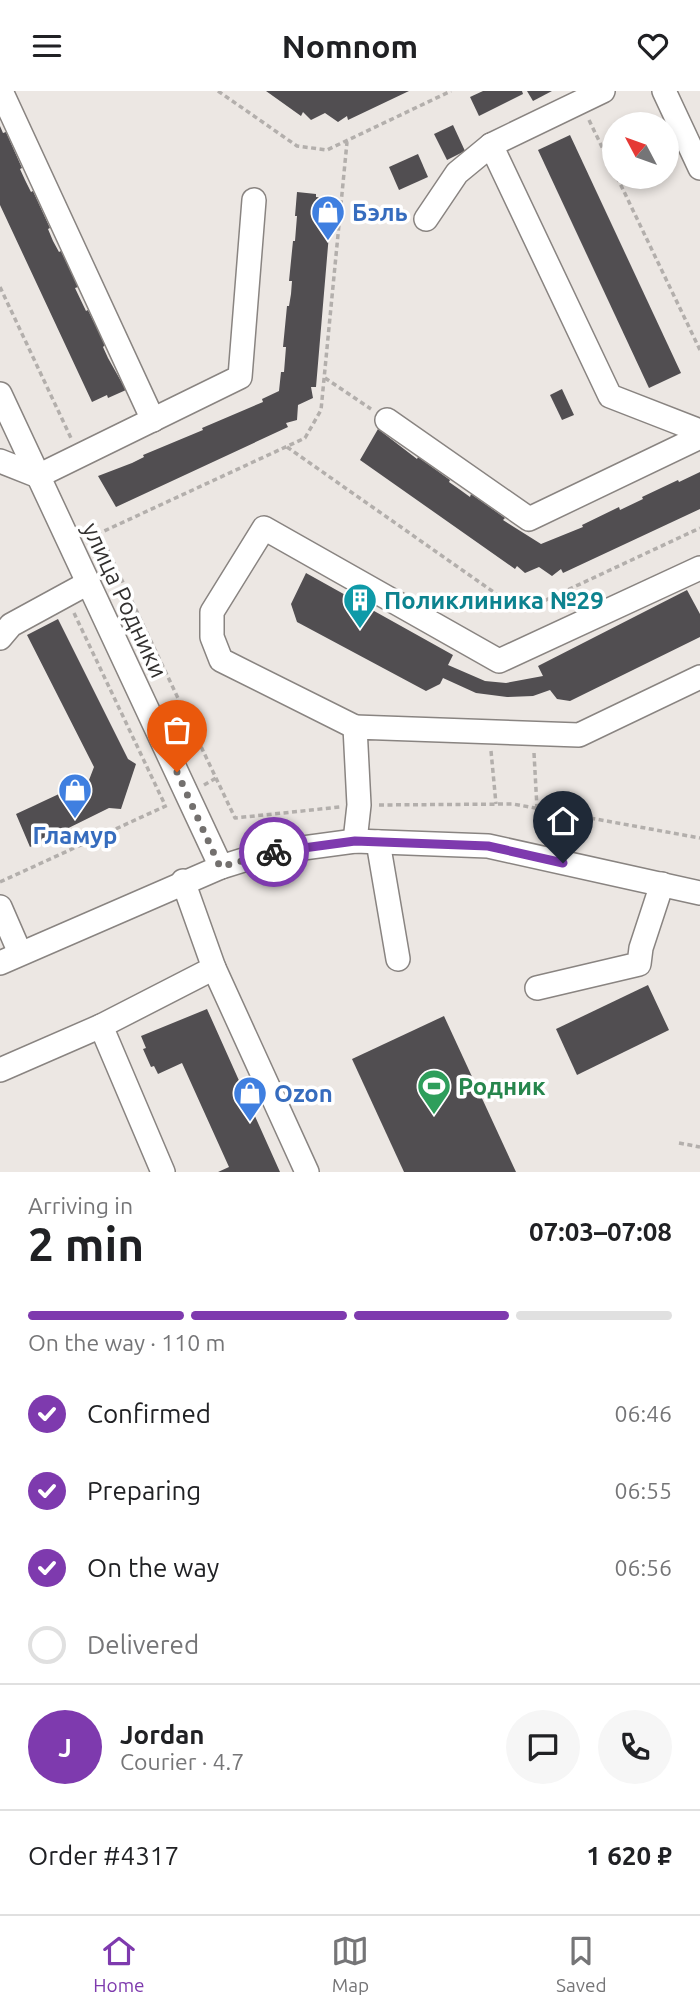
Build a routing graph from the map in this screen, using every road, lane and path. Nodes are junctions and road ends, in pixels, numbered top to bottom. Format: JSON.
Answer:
{"nodes":[{"id":1,"x":1,"y":91,"type":"edge"},
{"id":2,"x":218,"y":91,"type":"edge"},
{"id":3,"x":451,"y":91,"type":"edge"},
{"id":4,"x":603,"y":91,"type":"edge"},
{"id":5,"x":664,"y":91,"type":"edge"},
{"id":6,"x":580,"y":101,"type":"junction"},
{"id":7,"x":347,"y":142,"type":"junction"},
{"id":8,"x":491,"y":145,"type":"junction"},
{"id":9,"x":602,"y":147,"type":"edge"},
{"id":10,"x":700,"y":168,"type":"edge"},
{"id":11,"x":623,"y":189,"type":"edge"},
{"id":12,"x":254,"y":200,"type":"dead end"},
{"id":13,"x":426,"y":219,"type":"dead end"},
{"id":14,"x":0,"y":287,"type":"edge"},
{"id":15,"x":700,"y":350,"type":"edge"},
{"id":16,"x":324,"y":378,"type":"junction"},
{"id":17,"x":0,"y":394,"type":"edge"},
{"id":18,"x":153,"y":420,"type":"junction"},
{"id":19,"x":387,"y":420,"type":"joint"},
{"id":20,"x":700,"y":431,"type":"edge"},
{"id":21,"x":700,"y":437,"type":"edge"},
{"id":22,"x":286,"y":447,"type":"junction"},
{"id":23,"x":79,"y":456,"type":"junction"},
{"id":24,"x":0,"y":461,"type":"edge"},
{"id":25,"x":38,"y":476,"type":"junction"},
{"id":26,"x":700,"y":528,"type":"edge"},
{"id":27,"x":72,"y":548,"type":"junction"},
{"id":28,"x":700,"y":568,"type":"edge"},
{"id":29,"x":88,"y":583,"type":"junction"},
{"id":30,"x":65,"y":595,"type":"junction"},
{"id":31,"x":0,"y":638,"type":"edge"},
{"id":32,"x":700,"y":677,"type":"edge"},
{"id":33,"x":355,"y":727,"type":"junction"},
{"id":34,"x":489,"y":732,"type":"junction"},
{"id":35,"x":533,"y":733,"type":"junction"},
{"id":36,"x":216,"y":778,"type":"dead end"},
{"id":37,"x":188,"y":796,"type":"junction"},
{"id":38,"x":496,"y":804,"type":"dead end"},
{"id":39,"x":166,"y":806,"type":"junction"},
{"id":40,"x":537,"y":808,"type":"dead end"},
{"id":41,"x":366,"y":841,"type":"junction"},
{"id":42,"x":220,"y":867,"type":"junction"},
{"id":43,"x":183,"y":881,"type":"junction"},
{"id":44,"x":0,"y":882,"type":"edge"},
{"id":45,"x":662,"y":884,"type":"junction"},
{"id":46,"x":700,"y":893,"type":"edge"},
{"id":47,"x":0,"y":907,"type":"edge"},
{"id":48,"x":10,"y":958,"type":"edge"},
{"id":49,"x":398,"y":959,"type":"dead end"},
{"id":50,"x":214,"y":968,"type":"junction"},
{"id":51,"x":537,"y":988,"type":"dead end"},
{"id":52,"x":101,"y":1026,"type":"junction"},
{"id":53,"x":0,"y":1070,"type":"edge"},
{"id":54,"x":679,"y":1143,"type":"dead end"},
{"id":55,"x":700,"y":1147,"type":"edge"},
{"id":56,"x":163,"y":1172,"type":"edge"},
{"id":57,"x":307,"y":1172,"type":"edge"}],
"edges":[{"from":1,"to":18,"type":"street"},
{"from":2,"to":7,"type":"path"},
{"from":3,"to":7,"type":"path"},
{"from":4,"to":6,"type":"street"},
{"from":5,"to":10,"type":"street"},
{"from":6,"to":8,"type":"street"},
{"from":6,"to":9,"type":"path"},
{"from":7,"to":16,"type":"path"},
{"from":8,"to":13,"type":"street"},
{"from":8,"to":20,"type":"street"},
{"from":11,"to":15,"type":"path"},
{"from":12,"to":18,"type":"street"},
{"from":14,"to":23,"type":"path"},
{"from":16,"to":19,"type":"path"},
{"from":16,"to":22,"type":"path"},
{"from":17,"to":25,"type":"street","name":"улица Родники"},
{"from":18,"to":23,"type":"street"},
{"from":19,"to":21,"type":"street"},
{"from":22,"to":26,"type":"path"},
{"from":22,"to":27,"type":"path"},
{"from":23,"to":25,"type":"street"},
{"from":24,"to":25,"type":"street"},
{"from":25,"to":27,"type":"street","name":"улица Родники"},
{"from":27,"to":29,"type":"street","name":"улица Родники"},
{"from":28,"to":33,"type":"street"},
{"from":29,"to":30,"type":"street"},
{"from":29,"to":37,"type":"street","name":"улица Родники"},
{"from":30,"to":31,"type":"street"},
{"from":30,"to":39,"type":"path"},
{"from":32,"to":35,"type":"street"},
{"from":33,"to":34,"type":"street"},
{"from":33,"to":41,"type":"street"},
{"from":34,"to":35,"type":"street"},
{"from":34,"to":38,"type":"path"},
{"from":35,"to":40,"type":"path"},
{"from":36,"to":37,"type":"path"},
{"from":37,"to":39,"type":"path"},
{"from":37,"to":42,"type":"street","name":"улица Родники"},
{"from":39,"to":44,"type":"path"},
{"from":41,"to":42,"type":"street"},
{"from":41,"to":45,"type":"street"},
{"from":41,"to":49,"type":"street"},
{"from":42,"to":43,"type":"street"},
{"from":43,"to":48,"type":"street"},
{"from":43,"to":50,"type":"street"},
{"from":45,"to":46,"type":"street"},
{"from":45,"to":51,"type":"street"},
{"from":47,"to":48,"type":"street"},
{"from":50,"to":52,"type":"street"},
{"from":50,"to":57,"type":"street"},
{"from":52,"to":53,"type":"street"},
{"from":52,"to":56,"type":"street"},
{"from":54,"to":55,"type":"path"}]}
